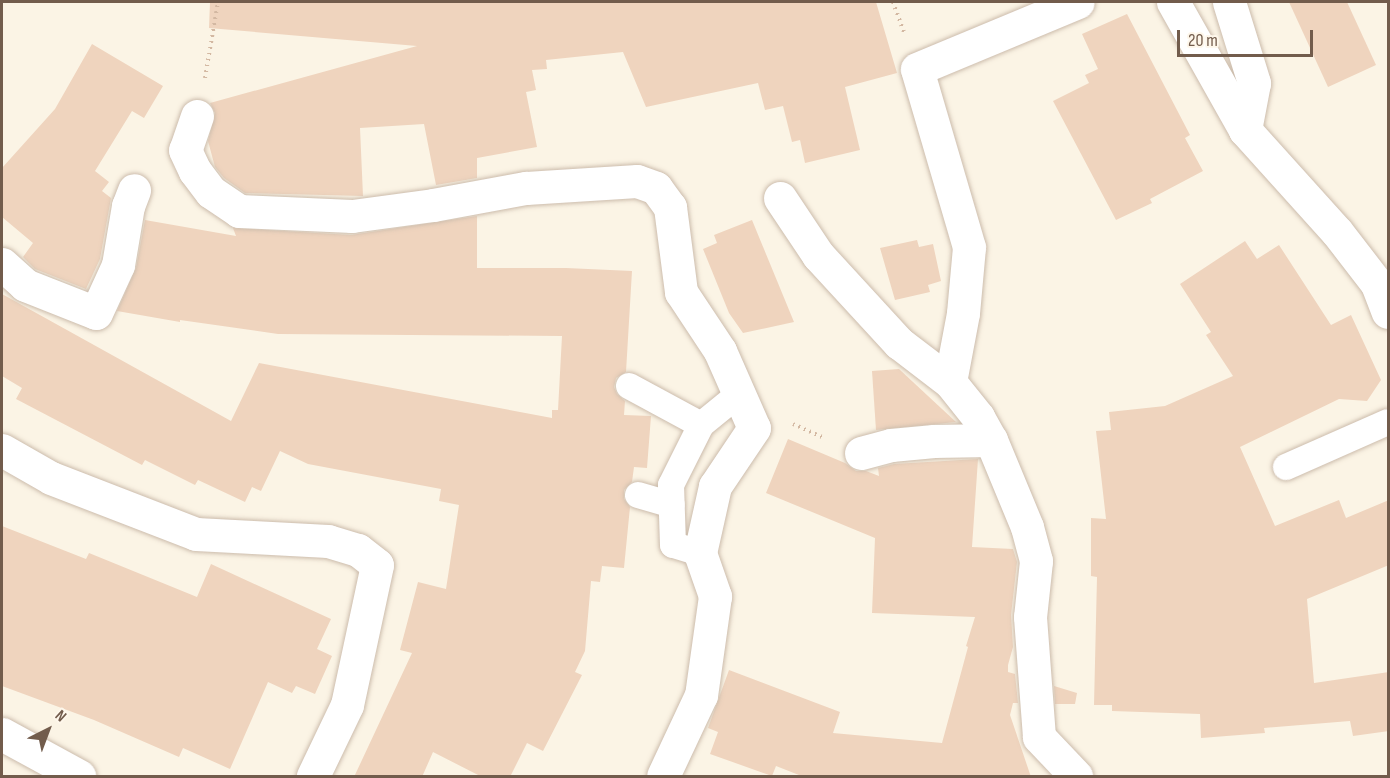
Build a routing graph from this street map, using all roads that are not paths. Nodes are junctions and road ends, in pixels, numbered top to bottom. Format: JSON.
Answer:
{"nodes":[{"id":1,"x":1078,"y":2,"type":"edge"},
{"id":2,"x":1173,"y":2,"type":"edge"},
{"id":3,"x":1229,"y":2,"type":"edge"},
{"id":4,"x":197,"y":116,"type":"road end"},
{"id":5,"x":1245,"y":130,"type":"junction"},
{"id":6,"x":134,"y":190,"type":"dead end"},
{"id":7,"x":780,"y":198,"type":"dead end"},
{"id":8,"x":2,"y":264,"type":"edge"},
{"id":9,"x":1389,"y":312,"type":"edge"},
{"id":10,"x":950,"y":382,"type":"junction"},
{"id":11,"x":629,"y":386,"type":"dead end"},
{"id":12,"x":738,"y":394,"type":"junction"},
{"id":13,"x":1389,"y":422,"type":"edge"},
{"id":14,"x":700,"y":425,"type":"junction"},
{"id":15,"x":991,"y":440,"type":"junction"},
{"id":16,"x":2,"y":450,"type":"edge"},
{"id":17,"x":861,"y":453,"type":"road end"},
{"id":18,"x":1286,"y":467,"type":"dead end"},
{"id":19,"x":638,"y":495,"type":"dead end"},
{"id":20,"x":672,"y":505,"type":"junction"},
{"id":21,"x":700,"y":553,"type":"junction"},
{"id":22,"x":2,"y":734,"type":"edge"},
{"id":23,"x":79,"y":777,"type":"edge"},
{"id":24,"x":313,"y":777,"type":"edge"},
{"id":25,"x":663,"y":777,"type":"edge"},
{"id":26,"x":1076,"y":777,"type":"edge"}],
"edges":[{"from":1,"to":10,"type":"street"},
{"from":2,"to":5,"type":"street"},
{"from":3,"to":5,"type":"street"},
{"from":4,"to":12,"type":"street"},
{"from":5,"to":9,"type":"street"},
{"from":6,"to":8,"type":"street"},
{"from":7,"to":10,"type":"street"},
{"from":10,"to":15,"type":"street"},
{"from":11,"to":14,"type":"lane"},
{"from":12,"to":14,"type":"lane"},
{"from":12,"to":21,"type":"street"},
{"from":13,"to":18,"type":"lane"},
{"from":14,"to":20,"type":"lane"},
{"from":15,"to":17,"type":"street"},
{"from":15,"to":26,"type":"street"},
{"from":16,"to":24,"type":"street"},
{"from":19,"to":20,"type":"lane"},
{"from":20,"to":21,"type":"lane"},
{"from":21,"to":25,"type":"street"},
{"from":22,"to":23,"type":"street"}]}
